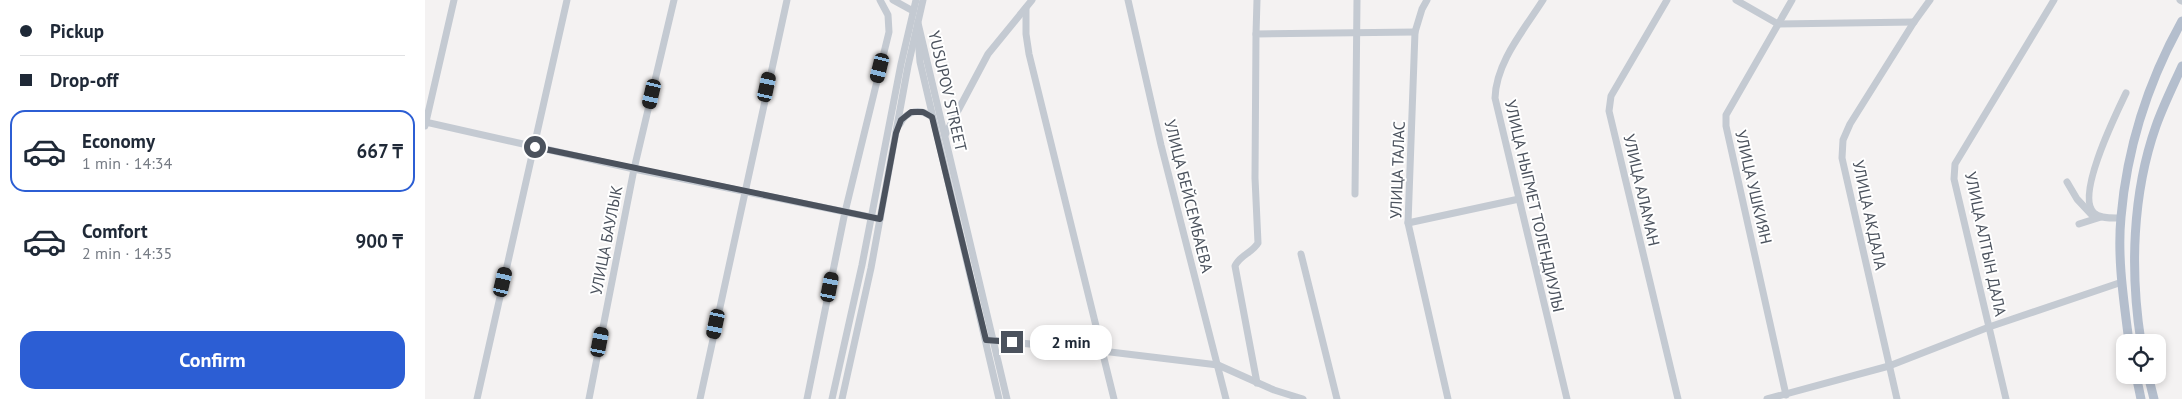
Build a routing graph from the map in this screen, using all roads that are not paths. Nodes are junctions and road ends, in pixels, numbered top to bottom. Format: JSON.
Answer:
{"nodes":[{"id":1,"x":454,"y":0,"type":"edge"},
{"id":2,"x":567,"y":0,"type":"edge"},
{"id":3,"x":673,"y":0,"type":"edge"},
{"id":4,"x":787,"y":0,"type":"edge"},
{"id":5,"x":879,"y":0,"type":"edge"},
{"id":6,"x":893,"y":0,"type":"edge"},
{"id":7,"x":916,"y":0,"type":"edge"},
{"id":8,"x":923,"y":0,"type":"edge"},
{"id":9,"x":1032,"y":0,"type":"edge"},
{"id":10,"x":1128,"y":0,"type":"edge"},
{"id":11,"x":1257,"y":0,"type":"edge"},
{"id":12,"x":1357,"y":0,"type":"edge"},
{"id":13,"x":1427,"y":0,"type":"edge"},
{"id":14,"x":1543,"y":0,"type":"edge"},
{"id":15,"x":1667,"y":0,"type":"edge"},
{"id":16,"x":1736,"y":0,"type":"edge"},
{"id":17,"x":1792,"y":0,"type":"edge"},
{"id":18,"x":1930,"y":0,"type":"edge"},
{"id":19,"x":2054,"y":0,"type":"edge"},
{"id":20,"x":1025,"y":8,"type":"junction"},
{"id":21,"x":913,"y":11,"type":"junction"},
{"id":22,"x":917,"y":21,"type":"junction"},
{"id":23,"x":1914,"y":22,"type":"junction"},
{"id":24,"x":2182,"y":22,"type":"edge"},
{"id":25,"x":1777,"y":24,"type":"junction"},
{"id":26,"x":1356,"y":32,"type":"junction"},
{"id":27,"x":1415,"y":32,"type":"junction"},
{"id":28,"x":1256,"y":34,"type":"junction"},
{"id":29,"x":2182,"y":66,"type":"edge"},
{"id":30,"x":2126,"y":94,"type":"dead end"},
{"id":31,"x":932,"y":117,"type":"junction"},
{"id":32,"x":425,"y":124,"type":"edge"},
{"id":33,"x":896,"y":133,"type":"junction"},
{"id":34,"x":945,"y":135,"type":"junction"},
{"id":35,"x":535,"y":147,"type":"junction"},
{"id":36,"x":634,"y":169,"type":"junction"},
{"id":37,"x":2067,"y":182,"type":"dead end"},
{"id":38,"x":745,"y":192,"type":"junction"},
{"id":39,"x":1355,"y":194,"type":"dead end"},
{"id":40,"x":1519,"y":199,"type":"junction"},
{"id":41,"x":845,"y":212,"type":"junction"},
{"id":42,"x":2098,"y":215,"type":"junction"},
{"id":43,"x":871,"y":218,"type":"junction"},
{"id":44,"x":2121,"y":218,"type":"junction"},
{"id":45,"x":880,"y":219,"type":"junction"},
{"id":46,"x":1408,"y":223,"type":"junction"},
{"id":47,"x":2079,"y":224,"type":"dead end"},
{"id":48,"x":1301,"y":254,"type":"dead end"},
{"id":49,"x":2122,"y":282,"type":"junction"},
{"id":50,"x":1989,"y":327,"type":"junction"},
{"id":51,"x":2128,"y":334,"type":"edge"},
{"id":52,"x":2140,"y":334,"type":"edge"},
{"id":53,"x":990,"y":340,"type":"junction"},
{"id":54,"x":1102,"y":350,"type":"junction"},
{"id":55,"x":1218,"y":365,"type":"junction"},
{"id":56,"x":1889,"y":366,"type":"junction"},
{"id":57,"x":1257,"y":383,"type":"junction"},
{"id":58,"x":2138,"y":384,"type":"edge"},
{"id":59,"x":2150,"y":384,"type":"edge"},
{"id":60,"x":1786,"y":395,"type":"junction"},
{"id":61,"x":477,"y":399,"type":"edge"},
{"id":62,"x":589,"y":399,"type":"edge"},
{"id":63,"x":699,"y":399,"type":"edge"},
{"id":64,"x":807,"y":399,"type":"edge"},
{"id":65,"x":832,"y":399,"type":"edge"},
{"id":66,"x":842,"y":399,"type":"edge"},
{"id":67,"x":999,"y":399,"type":"edge"},
{"id":68,"x":1007,"y":399,"type":"edge"},
{"id":69,"x":1114,"y":399,"type":"edge"},
{"id":70,"x":1226,"y":399,"type":"edge"},
{"id":71,"x":1303,"y":399,"type":"edge"},
{"id":72,"x":1337,"y":399,"type":"edge"},
{"id":73,"x":1448,"y":399,"type":"edge"},
{"id":74,"x":1567,"y":399,"type":"edge"},
{"id":75,"x":1678,"y":399,"type":"edge"},
{"id":76,"x":1767,"y":399,"type":"edge"},
{"id":77,"x":1897,"y":399,"type":"edge"},
{"id":78,"x":2007,"y":399,"type":"edge"},
{"id":79,"x":2141,"y":399,"type":"edge"},
{"id":80,"x":2154,"y":399,"type":"edge"}],
"edges":[{"from":1,"to":32,"type":"street"},
{"from":2,"to":35,"type":"street"},
{"from":3,"to":36,"type":"street","name":"УЛИЦА БАУЛЫК"},
{"from":4,"to":38,"type":"street"},
{"from":5,"to":41,"type":"street"},
{"from":6,"to":21,"type":"street"},
{"from":7,"to":21,"type":"street"},
{"from":8,"to":22,"type":"street"},
{"from":9,"to":20,"type":"street"},
{"from":10,"to":55,"type":"street","name":"УЛИЦА БЕЙСЕМБАЕВА"},
{"from":11,"to":28,"type":"street"},
{"from":12,"to":26,"type":"street"},
{"from":13,"to":27,"type":"street","name":"УЛИЦА ТАЛАС"},
{"from":14,"to":40,"type":"street","name":"УЛИЦА НЫГМЕТ ТОЛЕНДИУЛЫ"},
{"from":15,"to":75,"type":"street","name":"УЛИЦА АЛАМАН"},
{"from":16,"to":25,"type":"street"},
{"from":17,"to":25,"type":"street","name":"УЛИЦА УШКИЯН"},
{"from":18,"to":23,"type":"street","name":"УЛИЦА АКДАЛА"},
{"from":19,"to":50,"type":"street","name":"УЛИЦА АЛТЫН ДАЛА"},
{"from":20,"to":34,"type":"street"},
{"from":20,"to":54,"type":"street"},
{"from":21,"to":22,"type":"street"},
{"from":21,"to":43,"type":"street"},
{"from":22,"to":31,"type":"street","name":"YUSUPOV STREET"},
{"from":22,"to":33,"type":"street"},
{"from":22,"to":34,"type":"street","name":"YUSUPOV STREET"},
{"from":23,"to":25,"type":"street"},
{"from":23,"to":56,"type":"street","name":"УЛИЦА АКДАЛА"},
{"from":24,"to":44,"type":"main road"},
{"from":25,"to":60,"type":"street","name":"УЛИЦА УШКИЯН"},
{"from":26,"to":27,"type":"street"},
{"from":26,"to":28,"type":"street"},
{"from":26,"to":39,"type":"street"},
{"from":27,"to":46,"type":"street","name":"УЛИЦА ТАЛАС"},
{"from":28,"to":57,"type":"street"},
{"from":29,"to":52,"type":"main road"},
{"from":30,"to":42,"type":"street"},
{"from":31,"to":33,"type":"street"},
{"from":31,"to":53,"type":"street","name":"YUSUPOV STREET"},
{"from":32,"to":35,"type":"street"},
{"from":33,"to":45,"type":"street"},
{"from":34,"to":53,"type":"street","name":"YUSUPOV STREET"},
{"from":35,"to":36,"type":"street"},
{"from":35,"to":61,"type":"street"},
{"from":36,"to":38,"type":"street"},
{"from":36,"to":62,"type":"street","name":"УЛИЦА БАУЛЫК"},
{"from":37,"to":42,"type":"street"},
{"from":38,"to":41,"type":"street"},
{"from":38,"to":63,"type":"street"},
{"from":40,"to":46,"type":"street"},
{"from":40,"to":74,"type":"street","name":"УЛИЦА НЫГМЕТ ТОЛЕНДИУЛЫ"},
{"from":41,"to":43,"type":"street"},
{"from":41,"to":64,"type":"street"},
{"from":42,"to":44,"type":"street"},
{"from":42,"to":47,"type":"street"},
{"from":43,"to":45,"type":"street"},
{"from":43,"to":65,"type":"street"},
{"from":44,"to":49,"type":"main road"},
{"from":45,"to":66,"type":"street"},
{"from":46,"to":73,"type":"street","name":"УЛИЦА ТАЛАС"},
{"from":48,"to":72,"type":"street"},
{"from":49,"to":50,"type":"street"},
{"from":49,"to":51,"type":"main road"},
{"from":50,"to":56,"type":"street"},
{"from":50,"to":78,"type":"street","name":"УЛИЦА АЛТЫН ДАЛА"},
{"from":53,"to":54,"type":"street"},
{"from":53,"to":67,"type":"street","name":"YUSUPOV STREET"},
{"from":53,"to":68,"type":"street","name":"YUSUPOV STREET"},
{"from":54,"to":55,"type":"street"},
{"from":54,"to":69,"type":"street"},
{"from":55,"to":57,"type":"street"},
{"from":55,"to":70,"type":"street","name":"УЛИЦА БЕЙСЕМБАЕВА"},
{"from":56,"to":60,"type":"street"},
{"from":56,"to":77,"type":"street","name":"УЛИЦА АКДАЛА"},
{"from":57,"to":71,"type":"street"},
{"from":58,"to":79,"type":"main road"},
{"from":59,"to":80,"type":"main road"},
{"from":60,"to":76,"type":"street"}]}
